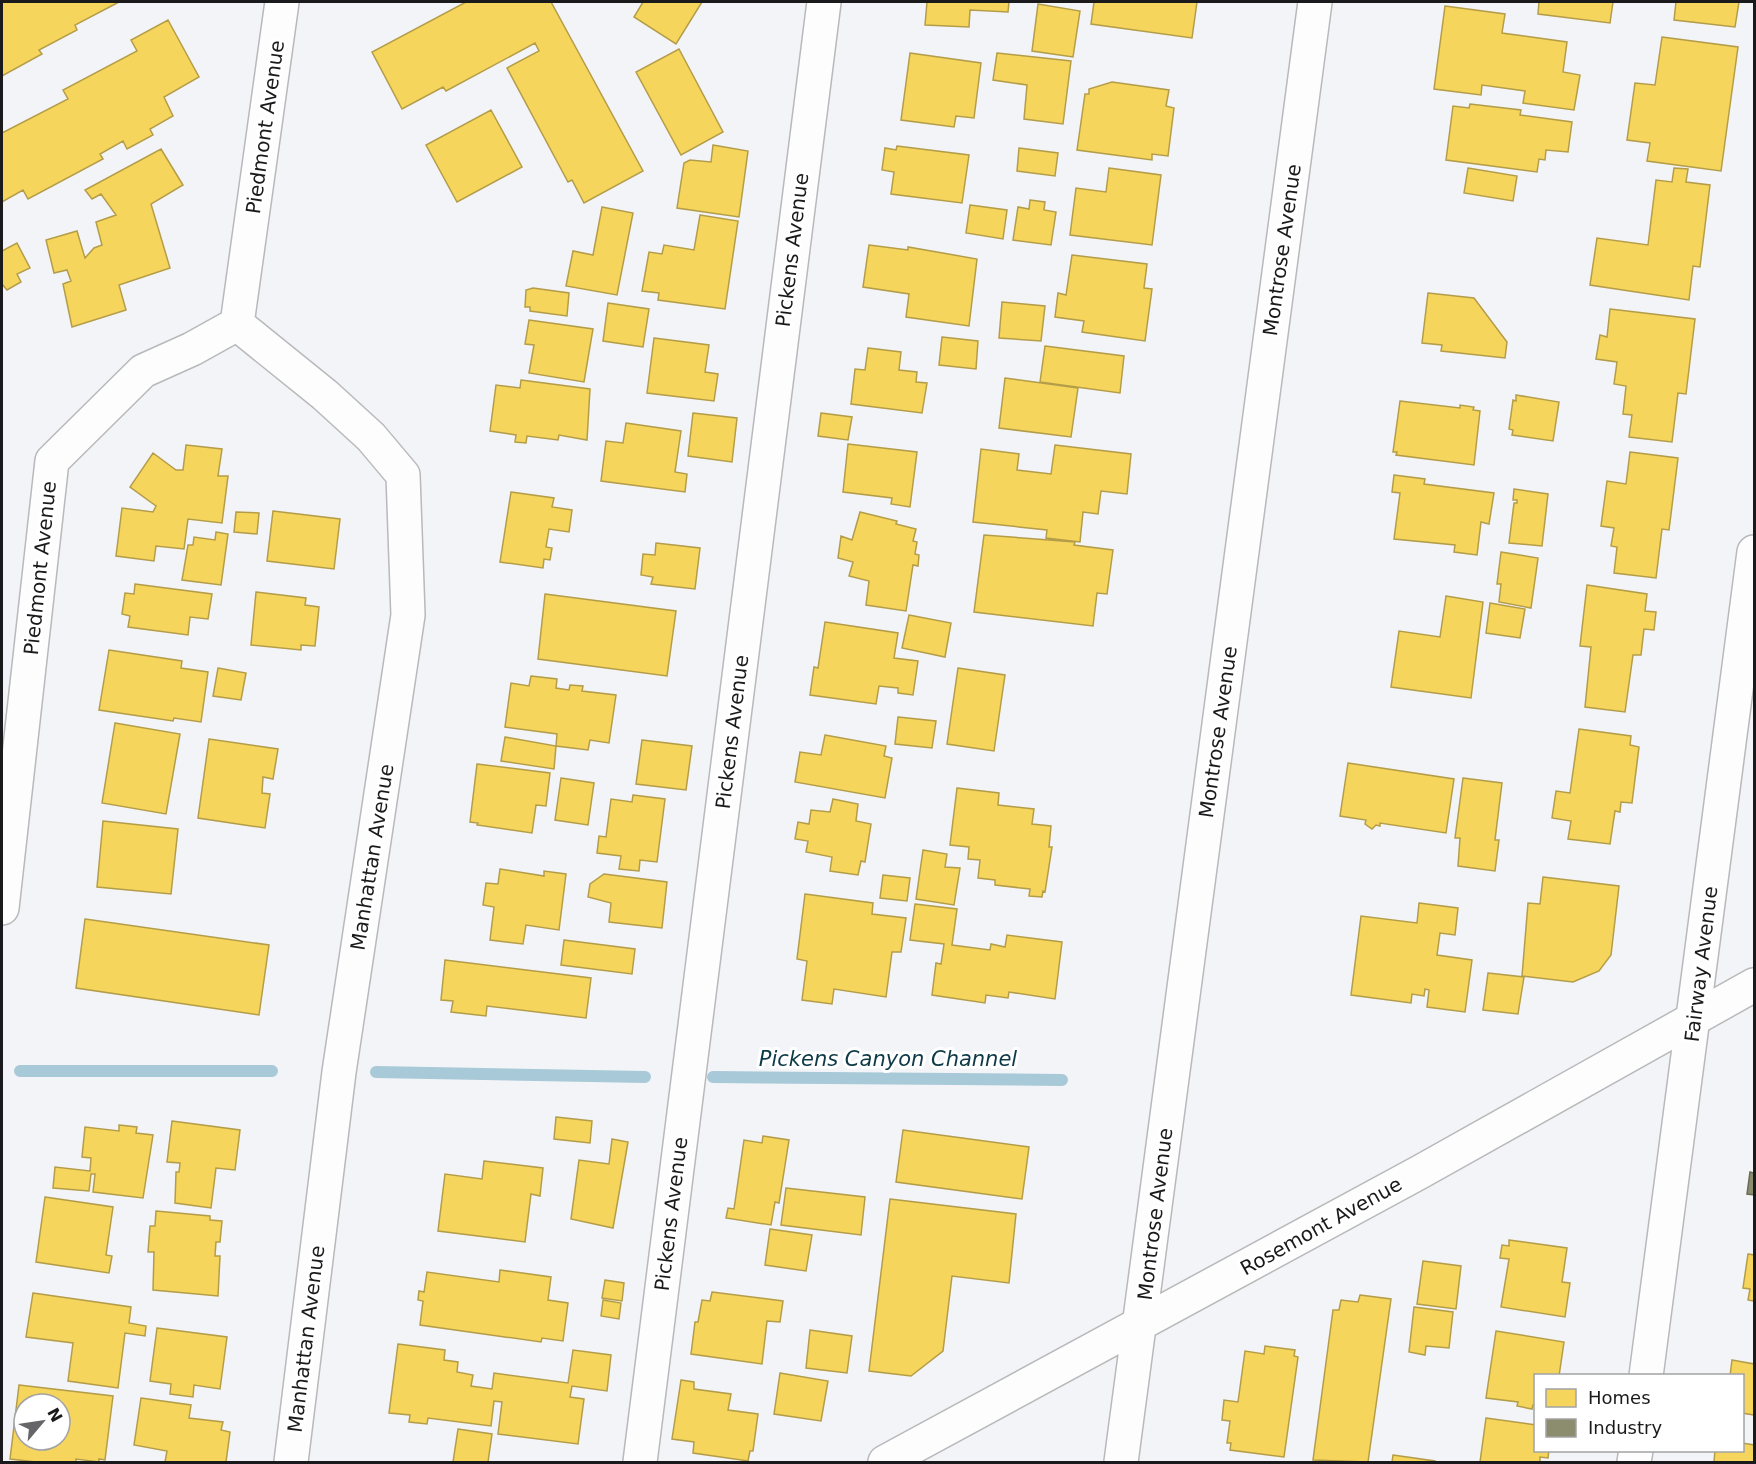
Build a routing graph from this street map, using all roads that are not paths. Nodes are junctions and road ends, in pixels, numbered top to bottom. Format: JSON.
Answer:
{"nodes":[{"id":1,"x":282,"y":2,"type":"edge"},
{"id":2,"x":824,"y":2,"type":"edge"},
{"id":3,"x":1316,"y":2,"type":"edge"},
{"id":4,"x":237,"y":324,"type":"junction"},
{"id":5,"x":1755,"y":552,"type":"edge"},
{"id":6,"x":2,"y":908,"type":"edge"},
{"id":7,"x":1755,"y":985,"type":"edge"},
{"id":8,"x":1694,"y":1019,"type":"junction"},
{"id":9,"x":1141,"y":1324,"type":"junction"},
{"id":10,"x":1646,"y":1374,"type":"edge"},
{"id":11,"x":291,"y":1462,"type":"edge"},
{"id":12,"x":640,"y":1462,"type":"edge"},
{"id":13,"x":885,"y":1462,"type":"edge"},
{"id":14,"x":1121,"y":1462,"type":"edge"}],
"edges":[{"from":1,"to":4,"type":"street","name":"Piedmont Avenue"},
{"from":2,"to":12,"type":"street","name":"Pickens Avenue"},
{"from":3,"to":9,"type":"street","name":"Montrose Avenue"},
{"from":4,"to":6,"type":"street","name":"Piedmont Avenue"},
{"from":4,"to":11,"type":"street","name":"Manhattan Avenue"},
{"from":5,"to":8,"type":"street","name":"Fairway Avenue"},
{"from":7,"to":8,"type":"street","name":"Rosemont Avenue"},
{"from":8,"to":9,"type":"street","name":"Rosemont Avenue"},
{"from":8,"to":10,"type":"street","name":"Fairway Avenue"},
{"from":9,"to":13,"type":"street","name":"Rosemont Avenue"},
{"from":9,"to":14,"type":"street","name":"Montrose Avenue"}]}
